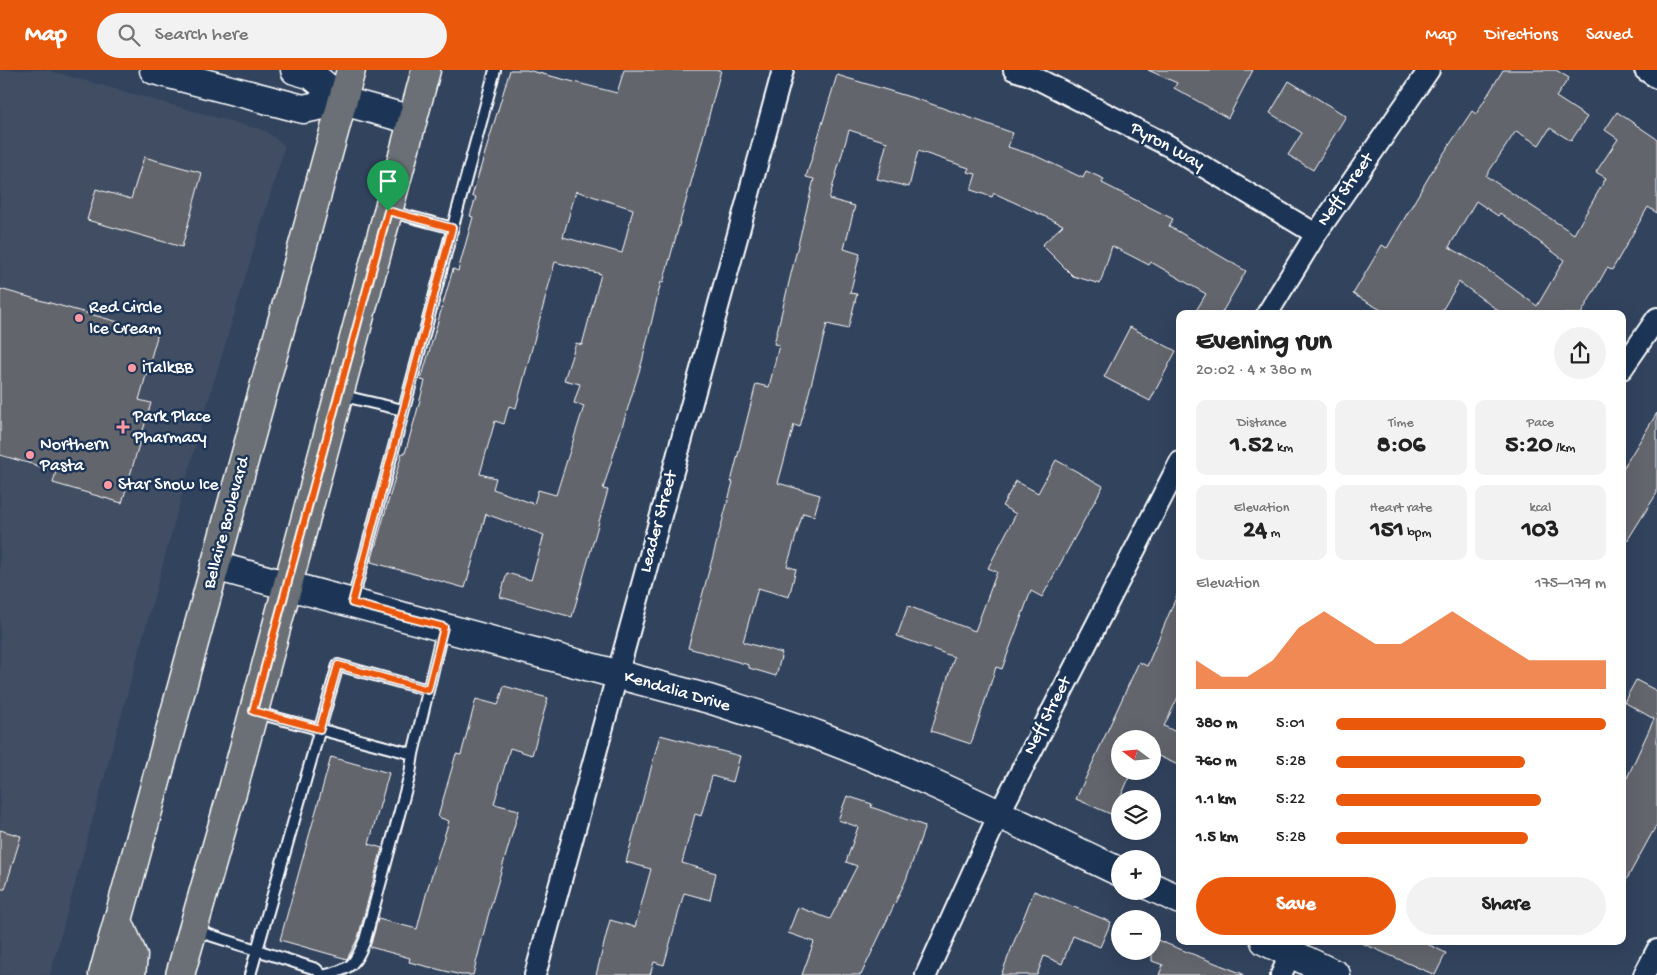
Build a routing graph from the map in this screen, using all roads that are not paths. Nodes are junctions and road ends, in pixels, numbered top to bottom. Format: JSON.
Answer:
{"nodes":[{"id":1,"x":154,"y":70,"type":"edge"},
{"id":2,"x":295,"y":70,"type":"edge"},
{"id":3,"x":351,"y":70,"type":"edge"},
{"id":4,"x":426,"y":70,"type":"edge"},
{"id":5,"x":494,"y":70,"type":"edge"},
{"id":6,"x":783,"y":70,"type":"edge"},
{"id":7,"x":1014,"y":70,"type":"edge"},
{"id":8,"x":1429,"y":70,"type":"edge"},
{"id":9,"x":1645,"y":70,"type":"edge"},
{"id":10,"x":1657,"y":78,"type":"edge"},
{"id":11,"x":343,"y":101,"type":"junction"},
{"id":12,"x":412,"y":120,"type":"junction"},
{"id":13,"x":388,"y":211,"type":"junction"},
{"id":14,"x":452,"y":228,"type":"junction"},
{"id":15,"x":1316,"y":234,"type":"junction"},
{"id":16,"x":1269,"y":310,"type":"edge"},
{"id":17,"x":1657,"y":318,"type":"edge"},
{"id":18,"x":1626,"y":363,"type":"edge"},
{"id":19,"x":338,"y":394,"type":"junction"},
{"id":20,"x":404,"y":410,"type":"junction"},
{"id":21,"x":1176,"y":470,"type":"edge"},
{"id":22,"x":216,"y":566,"type":"junction"},
{"id":23,"x":288,"y":585,"type":"junction"},
{"id":24,"x":352,"y":603,"type":"junction"},
{"id":25,"x":444,"y":627,"type":"junction"},
{"id":26,"x":617,"y":674,"type":"junction"},
{"id":27,"x":428,"y":690,"type":"junction"},
{"id":28,"x":253,"y":711,"type":"junction"},
{"id":29,"x":320,"y":729,"type":"junction"},
{"id":30,"x":413,"y":754,"type":"junction"},
{"id":31,"x":999,"y":814,"type":"junction"},
{"id":32,"x":1111,"y":868,"type":"edge"},
{"id":33,"x":1161,"y":891,"type":"edge"},
{"id":34,"x":1176,"y":898,"type":"edge"},
{"id":35,"x":118,"y":921,"type":"junction"},
{"id":36,"x":193,"y":930,"type":"junction"},
{"id":37,"x":1272,"y":945,"type":"edge"},
{"id":38,"x":257,"y":950,"type":"junction"},
{"id":39,"x":1657,"y":950,"type":"edge"},
{"id":40,"x":1289,"y":956,"type":"edge"},
{"id":41,"x":103,"y":975,"type":"edge"},
{"id":42,"x":131,"y":975,"type":"edge"},
{"id":43,"x":180,"y":975,"type":"edge"},
{"id":44,"x":250,"y":975,"type":"edge"},
{"id":45,"x":322,"y":975,"type":"edge"},
{"id":46,"x":326,"y":975,"type":"edge"},
{"id":47,"x":535,"y":975,"type":"edge"},
{"id":48,"x":926,"y":975,"type":"edge"},
{"id":49,"x":1336,"y":975,"type":"edge"},
{"id":50,"x":1644,"y":975,"type":"edge"}],
"edges":[{"from":1,"to":11,"type":"street"},
{"from":2,"to":11,"type":"street"},
{"from":3,"to":11,"type":"main road","name":"Bellaire Boulevard"},
{"from":4,"to":12,"type":"main road"},
{"from":5,"to":14,"type":"lane"},
{"from":6,"to":26,"type":"street","name":"Leader Street"},
{"from":7,"to":15,"type":"street","name":"Pyron Way"},
{"from":8,"to":15,"type":"street","name":"Neff Street"},
{"from":9,"to":10,"type":"street"},
{"from":11,"to":12,"type":"street"},
{"from":11,"to":22,"type":"main road","name":"Bellaire Boulevard"},
{"from":12,"to":13,"type":"main road"},
{"from":13,"to":14,"type":"lane"},
{"from":13,"to":19,"type":"main road"},
{"from":14,"to":20,"type":"lane"},
{"from":15,"to":16,"type":"street","name":"Neff Street"},
{"from":17,"to":18,"type":"street"},
{"from":19,"to":20,"type":"lane"},
{"from":19,"to":23,"type":"main road"},
{"from":20,"to":24,"type":"lane"},
{"from":21,"to":31,"type":"street","name":"Neff Street"},
{"from":22,"to":23,"type":"street","name":"Kendalia Drive"},
{"from":22,"to":35,"type":"main road","name":"Bellaire Boulevard"},
{"from":23,"to":24,"type":"street","name":"Kendalia Drive"},
{"from":23,"to":28,"type":"main road"},
{"from":24,"to":25,"type":"street","name":"Kendalia Drive"},
{"from":25,"to":26,"type":"street","name":"Kendalia Drive"},
{"from":25,"to":27,"type":"lane"},
{"from":26,"to":31,"type":"street","name":"Kendalia Drive"},
{"from":26,"to":47,"type":"street","name":"Leader Street"},
{"from":27,"to":29,"type":"lane"},
{"from":27,"to":30,"type":"lane"},
{"from":28,"to":29,"type":"lane"},
{"from":28,"to":36,"type":"main road"},
{"from":29,"to":30,"type":"lane"},
{"from":29,"to":38,"type":"lane"},
{"from":30,"to":46,"type":"lane"},
{"from":31,"to":32,"type":"street","name":"Kendalia Drive"},
{"from":31,"to":48,"type":"street","name":"Neff Street"},
{"from":33,"to":34,"type":"street"},
{"from":35,"to":41,"type":"main road","name":"Bellaire Boulevard"},
{"from":35,"to":42,"type":"main road"},
{"from":36,"to":38,"type":"lane"},
{"from":36,"to":43,"type":"main road"},
{"from":37,"to":40,"type":"street"},
{"from":38,"to":44,"type":"lane"},
{"from":38,"to":45,"type":"lane"},
{"from":39,"to":50,"type":"street"},
{"from":40,"to":49,"type":"street"}]}
